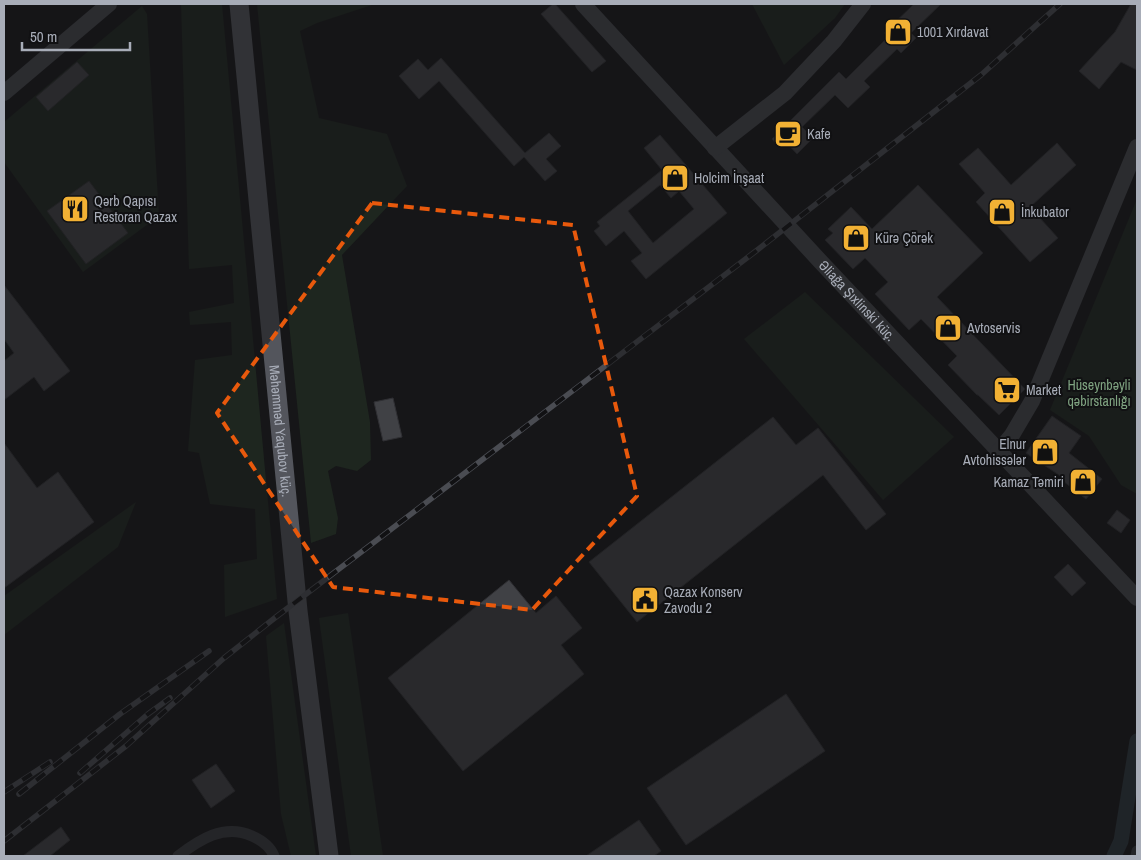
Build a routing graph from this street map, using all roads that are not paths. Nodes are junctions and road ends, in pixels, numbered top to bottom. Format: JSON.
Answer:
{"nodes":[{"id":1,"x":109,"y":4,"type":"edge"},
{"id":2,"x":240,"y":4,"type":"edge"},
{"id":3,"x":584,"y":4,"type":"edge"},
{"id":4,"x":863,"y":4,"type":"edge"},
{"id":5,"x":4,"y":92,"type":"edge"},
{"id":6,"x":1137,"y":147,"type":"edge"},
{"id":7,"x":715,"y":148,"type":"junction"},
{"id":8,"x":998,"y":452,"type":"junction"},
{"id":9,"x":1137,"y":598,"type":"edge"},
{"id":10,"x":1137,"y":851,"type":"edge"},
{"id":11,"x":178,"y":856,"type":"edge"},
{"id":12,"x":274,"y":856,"type":"edge"},
{"id":13,"x":329,"y":856,"type":"edge"},
{"id":14,"x":1136,"y":856,"type":"edge"}],
"edges":[{"from":1,"to":5,"type":"main road"},
{"from":2,"to":13,"type":"main road","name":"Məhəmməd Yaqubov küç."},
{"from":3,"to":7,"type":"main road","name":"Əliağa Şıxlinski küç."},
{"from":4,"to":7,"type":"main road"},
{"from":6,"to":8,"type":"main road"},
{"from":7,"to":8,"type":"main road","name":"Əliağa Şıxlinski küç."},
{"from":8,"to":9,"type":"main road","name":"Əliağa Şıxlinski küç."},
{"from":10,"to":14,"type":"street"},
{"from":11,"to":12,"type":"street"}]}
